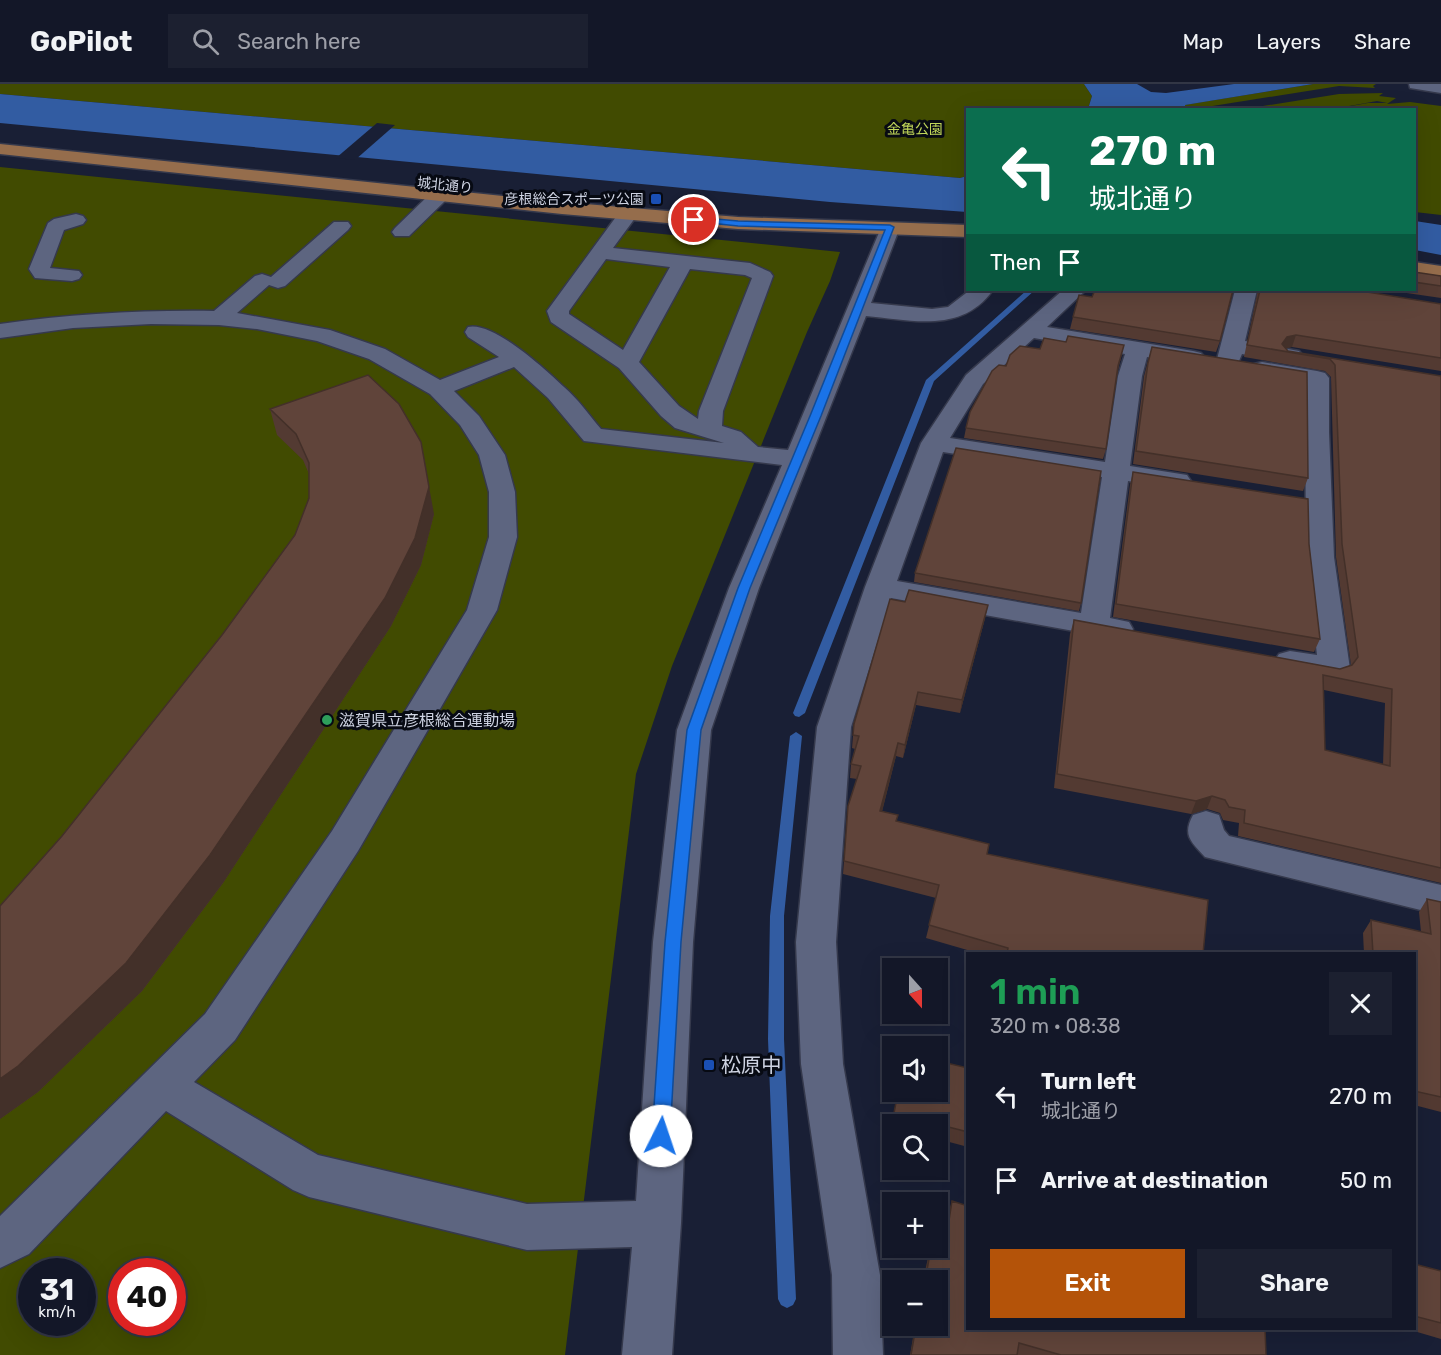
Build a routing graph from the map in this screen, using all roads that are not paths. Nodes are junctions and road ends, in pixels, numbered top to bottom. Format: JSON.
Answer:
{"nodes":[{"id":1,"x":1416,"y":85,"type":"edge"},
{"id":2,"x":1441,"y":88,"type":"edge"},
{"id":3,"x":2,"y":149,"type":"edge"},
{"id":4,"x":439,"y":195,"type":"junction"},
{"id":5,"x":628,"y":214,"type":"junction"},
{"id":6,"x":76,"y":220,"type":"dead end"},
{"id":7,"x":342,"y":226,"type":"dead end"},
{"id":8,"x":890,"y":227,"type":"junction"},
{"id":9,"x":966,"y":231,"type":"edge"},
{"id":10,"x":402,"y":232,"type":"dead end"},
{"id":11,"x":603,"y":248,"type":"junction"},
{"id":12,"x":683,"y":263,"type":"junction"},
{"id":13,"x":1416,"y":268,"type":"edge"},
{"id":14,"x":1441,"y":272,"type":"edge"},
{"id":15,"x":72,"y":275,"type":"dead end"},
{"id":16,"x":981,"y":291,"type":"edge"},
{"id":17,"x":1074,"y":291,"type":"edge"},
{"id":18,"x":1246,"y":291,"type":"edge"},
{"id":19,"x":275,"y":296,"type":"junction"},
{"id":20,"x":857,"y":308,"type":"junction"},
{"id":21,"x":219,"y":318,"type":"junction"},
{"id":22,"x":0,"y":331,"type":"edge"},
{"id":23,"x":1029,"y":331,"type":"junction"},
{"id":24,"x":476,"y":332,"type":"dead end"},
{"id":25,"x":1137,"y":350,"type":"junction"},
{"id":26,"x":1230,"y":355,"type":"junction"},
{"id":27,"x":517,"y":358,"type":"junction"},
{"id":28,"x":627,"y":363,"type":"junction"},
{"id":29,"x":1336,"y":363,"type":"edge"},
{"id":30,"x":438,"y":389,"type":"junction"},
{"id":31,"x":709,"y":429,"type":"junction"},
{"id":32,"x":934,"y":443,"type":"junction"},
{"id":33,"x":749,"y":453,"type":"junction"},
{"id":34,"x":797,"y":459,"type":"junction"},
{"id":35,"x":1116,"y":471,"type":"junction"},
{"id":36,"x":1206,"y":486,"type":"edge"},
{"id":37,"x":880,"y":587,"type":"junction"},
{"id":38,"x":1094,"y":625,"type":"junction"},
{"id":39,"x":1147,"y":634,"type":"edge"},
{"id":40,"x":1267,"y":656,"type":"edge"},
{"id":41,"x":1206,"y":825,"type":"dead end"},
{"id":42,"x":1441,"y":900,"type":"edge"},
{"id":43,"x":162,"y":1086,"type":"junction"},
{"id":44,"x":658,"y":1223,"type":"junction"},
{"id":45,"x":0,"y":1244,"type":"edge"},
{"id":46,"x":647,"y":1355,"type":"edge"},
{"id":47,"x":858,"y":1355,"type":"edge"}],
"edges":[{"from":1,"to":2,"type":"street"},
{"from":3,"to":4,"type":"main road","name":"城北通り"},
{"from":3,"to":8,"type":"main road","name":"城北通り"},
{"from":4,"to":5,"type":"main road","name":"城北通り"},
{"from":4,"to":10,"type":"street"},
{"from":5,"to":8,"type":"main road","name":"城北通り"},
{"from":5,"to":11,"type":"street"},
{"from":6,"to":15,"type":"street"},
{"from":7,"to":19,"type":"street"},
{"from":8,"to":9,"type":"main road","name":"城北通り"},
{"from":8,"to":20,"type":"street"},
{"from":11,"to":12,"type":"street"},
{"from":11,"to":28,"type":"street"},
{"from":12,"to":28,"type":"street"},
{"from":12,"to":31,"type":"street"},
{"from":13,"to":14,"type":"main road"},
{"from":16,"to":20,"type":"street"},
{"from":17,"to":23,"type":"street"},
{"from":18,"to":26,"type":"street"},
{"from":19,"to":21,"type":"street"},
{"from":19,"to":21,"type":"street"},
{"from":19,"to":30,"type":"street"},
{"from":20,"to":34,"type":"street"},
{"from":21,"to":22,"type":"street"},
{"from":23,"to":25,"type":"street"},
{"from":23,"to":32,"type":"street"},
{"from":24,"to":27,"type":"street"},
{"from":25,"to":26,"type":"street"},
{"from":25,"to":35,"type":"street"},
{"from":26,"to":29,"type":"street"},
{"from":26,"to":40,"type":"street"},
{"from":27,"to":30,"type":"street"},
{"from":27,"to":33,"type":"street"},
{"from":28,"to":31,"type":"street"},
{"from":30,"to":43,"type":"street"},
{"from":31,"to":33,"type":"street"},
{"from":32,"to":35,"type":"street"},
{"from":32,"to":37,"type":"street"},
{"from":33,"to":34,"type":"street"},
{"from":34,"to":44,"type":"street"},
{"from":35,"to":36,"type":"street"},
{"from":35,"to":38,"type":"street"},
{"from":37,"to":38,"type":"street"},
{"from":37,"to":47,"type":"street"},
{"from":38,"to":39,"type":"street"},
{"from":41,"to":42,"type":"street"},
{"from":43,"to":44,"type":"street"},
{"from":43,"to":45,"type":"street"},
{"from":44,"to":46,"type":"street"}]}
